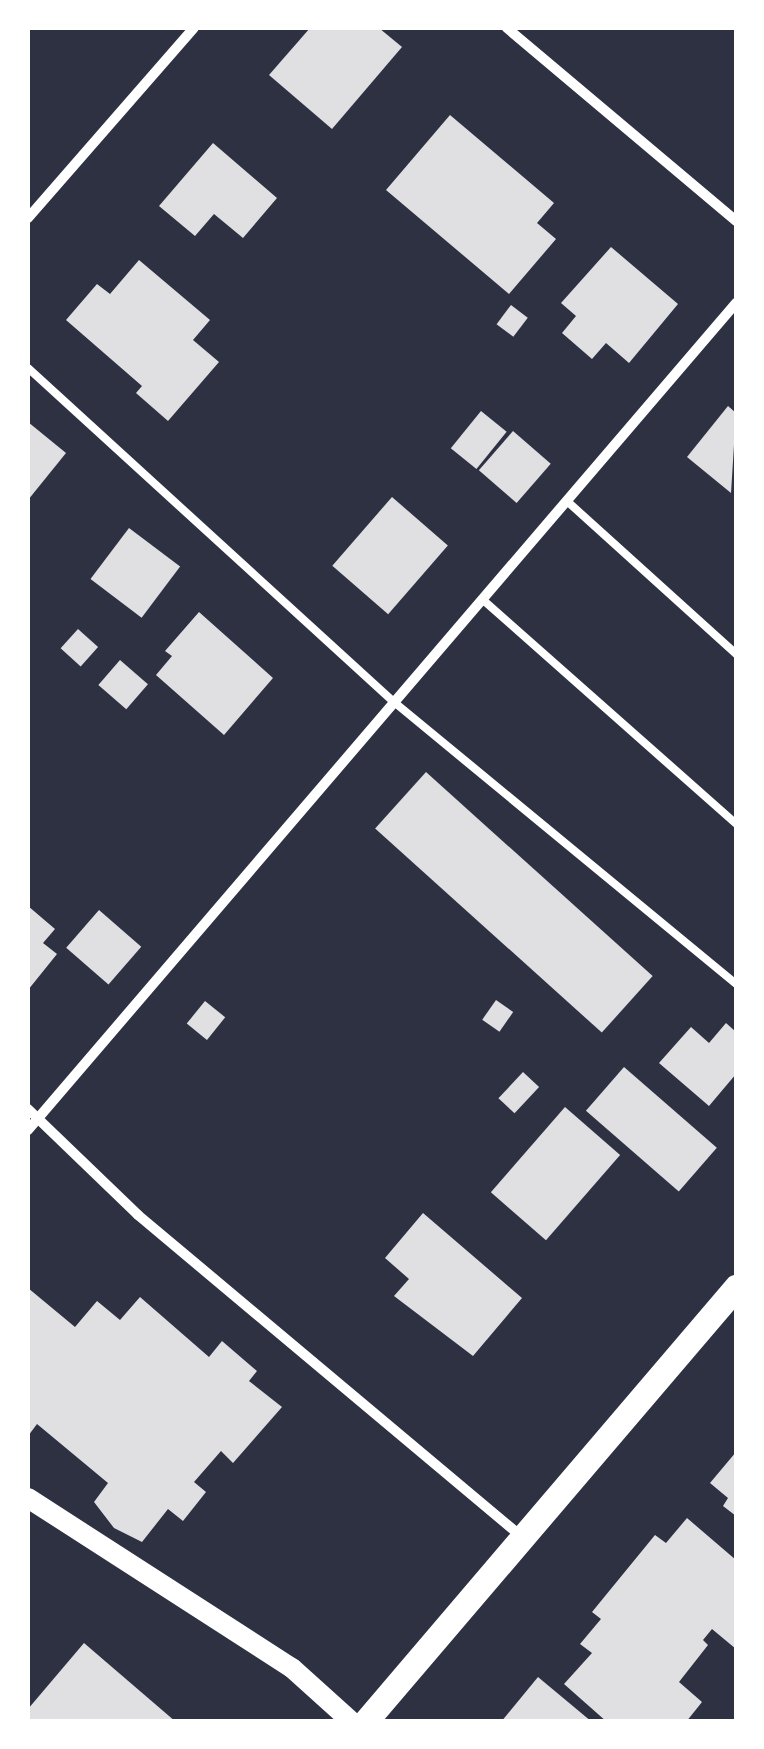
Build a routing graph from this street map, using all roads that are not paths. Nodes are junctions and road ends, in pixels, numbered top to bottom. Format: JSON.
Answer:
{"nodes":[{"id":1,"x":194,"y":28,"type":"edge"},
{"id":2,"x":507,"y":28,"type":"edge"},
{"id":3,"x":28,"y":218,"type":"edge"},
{"id":4,"x":736,"y":221,"type":"edge"},
{"id":5,"x":736,"y":303,"type":"edge"},
{"id":6,"x":28,"y":368,"type":"edge"},
{"id":7,"x":568,"y":502,"type":"junction"},
{"id":8,"x":482,"y":598,"type":"junction"},
{"id":9,"x":736,"y":654,"type":"edge"},
{"id":10,"x":394,"y":702,"type":"junction"},
{"id":11,"x":736,"y":824,"type":"edge"},
{"id":12,"x":736,"y":984,"type":"edge"},
{"id":13,"x":28,"y":1109,"type":"edge"},
{"id":14,"x":38,"y":1118,"type":"junction"},
{"id":15,"x":28,"y":1130,"type":"edge"},
{"id":16,"x":736,"y":1287,"type":"edge"},
{"id":17,"x":28,"y":1498,"type":"edge"},
{"id":18,"x":523,"y":1537,"type":"junction"},
{"id":19,"x":352,"y":1722,"type":"edge"},
{"id":20,"x":366,"y":1722,"type":"edge"}],
"edges":[{"from":1,"to":3,"type":"street"},
{"from":2,"to":4,"type":"street"},
{"from":5,"to":7,"type":"street"},
{"from":6,"to":10,"type":"lane"},
{"from":7,"to":8,"type":"street"},
{"from":7,"to":9,"type":"lane"},
{"from":8,"to":10,"type":"street"},
{"from":8,"to":11,"type":"lane"},
{"from":10,"to":12,"type":"lane"},
{"from":10,"to":14,"type":"street"},
{"from":13,"to":14,"type":"street"},
{"from":14,"to":15,"type":"street"},
{"from":14,"to":18,"type":"street"},
{"from":16,"to":18,"type":"main road"},
{"from":17,"to":19,"type":"main road"},
{"from":18,"to":20,"type":"main road"}]}
